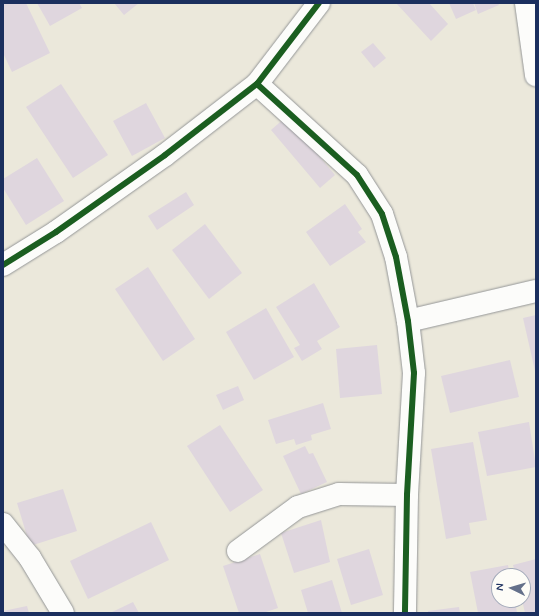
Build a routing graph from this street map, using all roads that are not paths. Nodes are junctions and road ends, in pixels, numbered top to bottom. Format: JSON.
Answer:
{"nodes":[{"id":1,"x":319,"y":3,"type":"edge"},
{"id":2,"x":526,"y":3,"type":"edge"},
{"id":3,"x":536,"y":74,"type":"edge"},
{"id":4,"x":257,"y":84,"type":"junction"},
{"id":5,"x":3,"y":265,"type":"edge"},
{"id":6,"x":536,"y":291,"type":"edge"},
{"id":7,"x":408,"y":321,"type":"junction"},
{"id":8,"x":407,"y":495,"type":"junction"},
{"id":9,"x":3,"y":524,"type":"edge"},
{"id":10,"x":238,"y":551,"type":"dead end"},
{"id":11,"x":63,"y":613,"type":"edge"},
{"id":12,"x":405,"y":613,"type":"edge"}],
"edges":[{"from":1,"to":4,"type":"street"},
{"from":2,"to":3,"type":"street"},
{"from":4,"to":5,"type":"street"},
{"from":4,"to":7,"type":"street"},
{"from":6,"to":7,"type":"street"},
{"from":7,"to":8,"type":"street"},
{"from":8,"to":10,"type":"street"},
{"from":8,"to":12,"type":"street"},
{"from":9,"to":11,"type":"street"}]}
